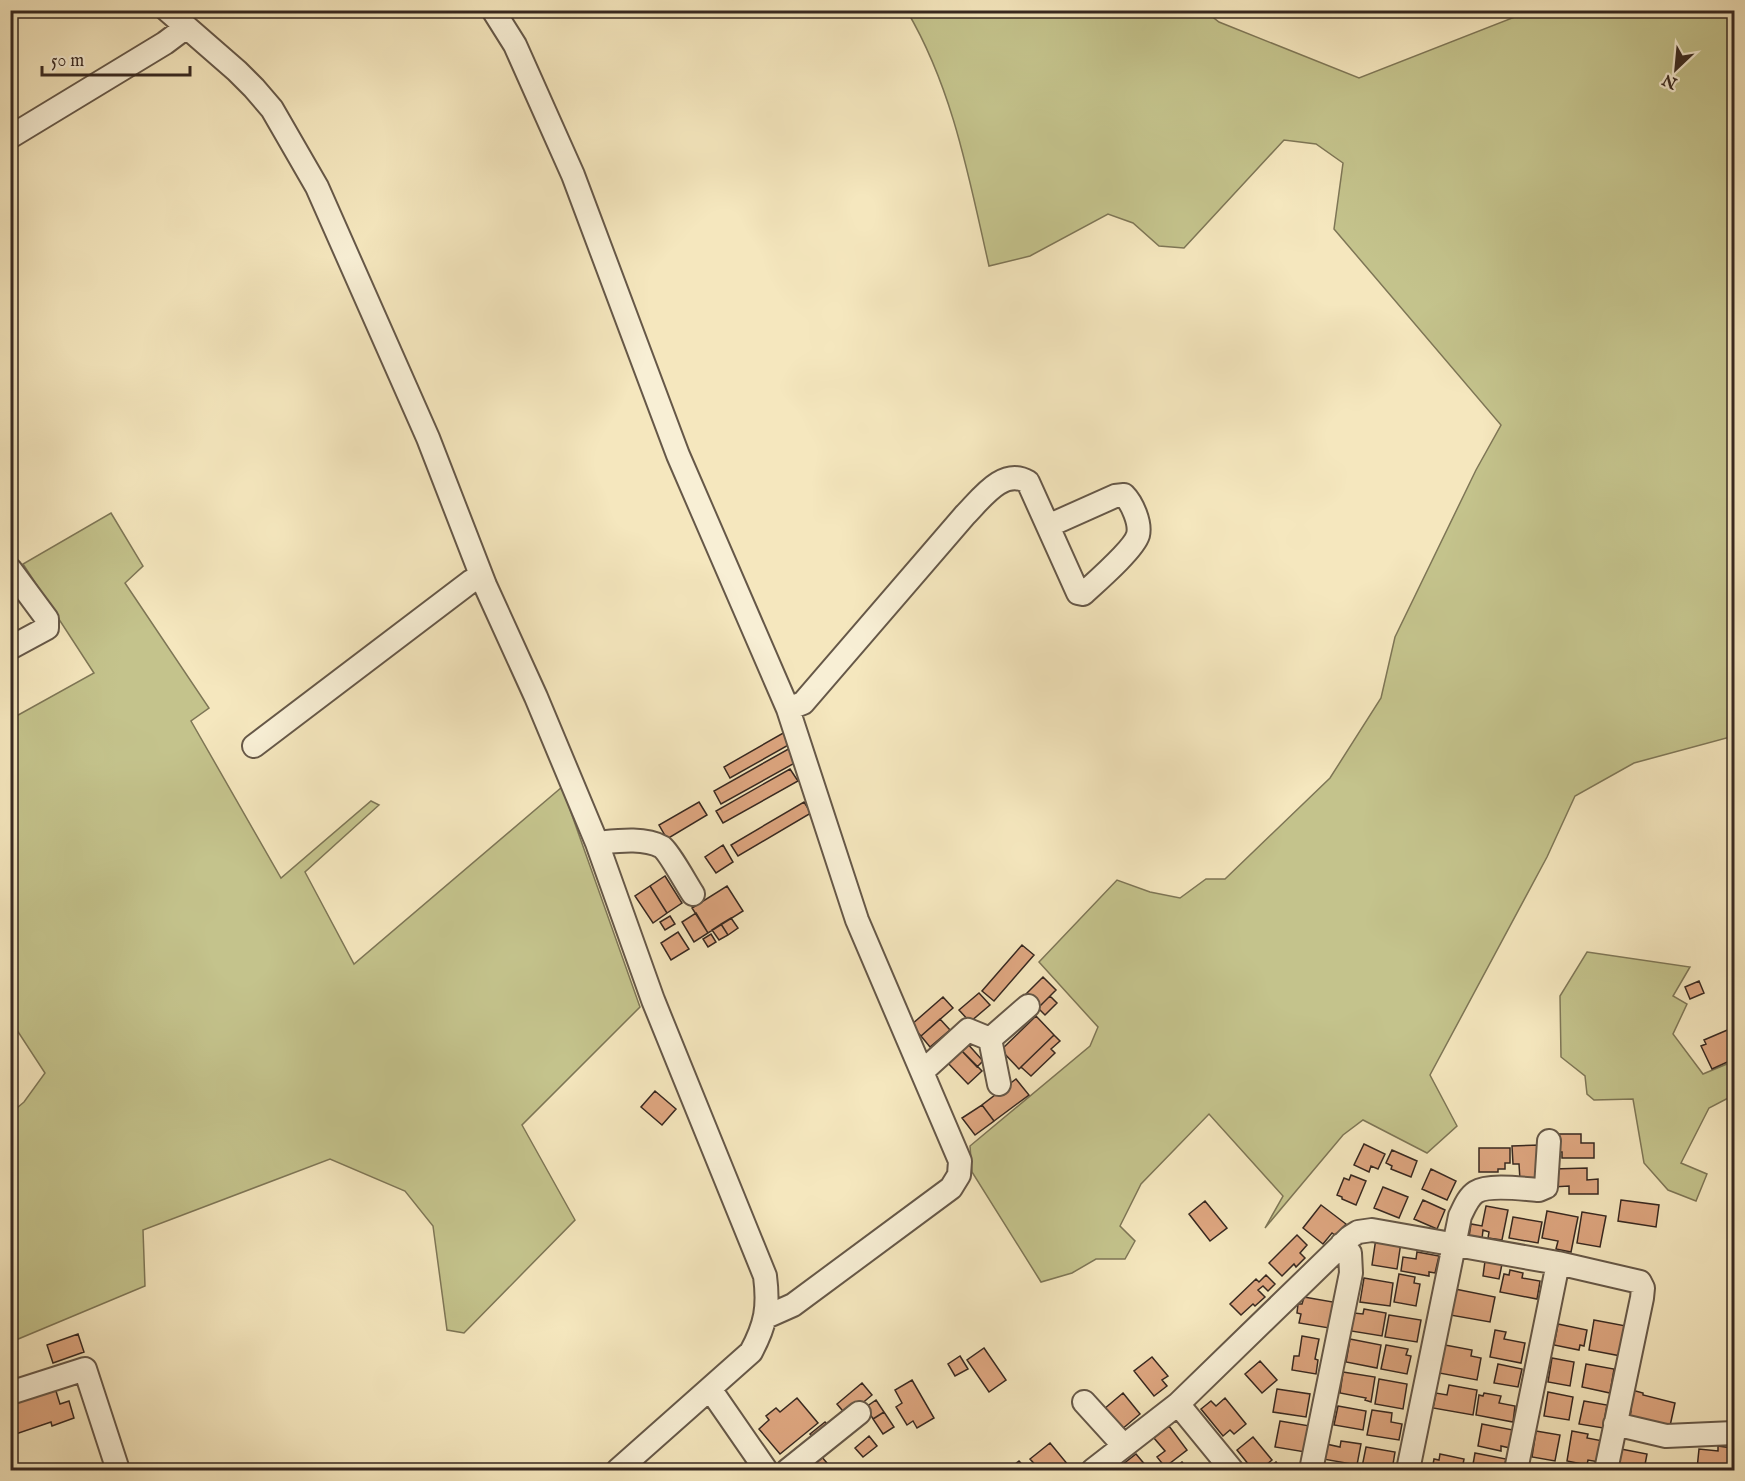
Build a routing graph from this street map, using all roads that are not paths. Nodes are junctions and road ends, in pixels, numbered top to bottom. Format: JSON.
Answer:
{"nodes":[{"id":1,"x":167,"y":10,"type":"edge"},
{"id":2,"x":493,"y":10,"type":"edge"},
{"id":3,"x":185,"y":28,"type":"junction"},
{"id":4,"x":10,"y":137,"type":"edge"},
{"id":5,"x":1048,"y":526,"type":"junction"},
{"id":6,"x":10,"y":569,"type":"edge"},
{"id":7,"x":481,"y":576,"type":"junction"},
{"id":8,"x":10,"y":648,"type":"edge"},
{"id":9,"x":789,"y":709,"type":"junction"},
{"id":10,"x":254,"y":746,"type":"dead end"},
{"id":11,"x":597,"y":843,"type":"junction"},
{"id":12,"x":693,"y":894,"type":"dead end"},
{"id":13,"x":1028,"y":1006,"type":"dead end"},
{"id":14,"x":990,"y":1039,"type":"junction"},
{"id":15,"x":922,"y":1072,"type":"junction"},
{"id":16,"x":999,"y":1084,"type":"dead end"},
{"id":17,"x":1549,"y":1141,"type":"dead end"},
{"id":18,"x":1342,"y":1245,"type":"junction"},
{"id":19,"x":1455,"y":1246,"type":"junction"},
{"id":20,"x":1558,"y":1263,"type":"junction"},
{"id":21,"x":766,"y":1317,"type":"junction"},
{"id":22,"x":710,"y":1389,"type":"junction"},
{"id":23,"x":10,"y":1394,"type":"edge"},
{"id":24,"x":1084,"y":1402,"type":"dead end"},
{"id":25,"x":1178,"y":1404,"type":"junction"},
{"id":26,"x":859,"y":1413,"type":"dead end"},
{"id":27,"x":1615,"y":1424,"type":"junction"},
{"id":28,"x":1734,"y":1432,"type":"edge"},
{"id":29,"x":1124,"y":1446,"type":"junction"},
{"id":30,"x":1099,"y":1469,"type":"edge"},
{"id":31,"x":118,"y":1470,"type":"edge"},
{"id":32,"x":618,"y":1470,"type":"edge"},
{"id":33,"x":766,"y":1470,"type":"edge"},
{"id":34,"x":788,"y":1470,"type":"edge"},
{"id":35,"x":1232,"y":1470,"type":"edge"},
{"id":36,"x":1311,"y":1470,"type":"edge"},
{"id":37,"x":1408,"y":1470,"type":"edge"},
{"id":38,"x":1516,"y":1470,"type":"edge"},
{"id":39,"x":1606,"y":1470,"type":"edge"}],
"edges":[{"from":1,"to":3,"type":"street"},
{"from":2,"to":9,"type":"street"},
{"from":3,"to":4,"type":"street"},
{"from":3,"to":7,"type":"street"},
{"from":5,"to":5,"type":"street"},
{"from":5,"to":9,"type":"street"},
{"from":6,"to":8,"type":"street"},
{"from":7,"to":10,"type":"street"},
{"from":7,"to":11,"type":"street"},
{"from":9,"to":15,"type":"street"},
{"from":11,"to":12,"type":"street"},
{"from":11,"to":21,"type":"street"},
{"from":13,"to":14,"type":"street"},
{"from":14,"to":15,"type":"street"},
{"from":14,"to":16,"type":"street"},
{"from":15,"to":21,"type":"street"},
{"from":17,"to":19,"type":"street"},
{"from":18,"to":19,"type":"street"},
{"from":18,"to":25,"type":"street"},
{"from":18,"to":36,"type":"street"},
{"from":19,"to":20,"type":"street"},
{"from":19,"to":37,"type":"street"},
{"from":20,"to":27,"type":"street"},
{"from":20,"to":38,"type":"street"},
{"from":21,"to":22,"type":"street"},
{"from":22,"to":32,"type":"street"},
{"from":22,"to":33,"type":"street"},
{"from":23,"to":31,"type":"street"},
{"from":24,"to":29,"type":"street"},
{"from":25,"to":29,"type":"street"},
{"from":25,"to":35,"type":"street"},
{"from":26,"to":34,"type":"street"},
{"from":27,"to":28,"type":"street"},
{"from":27,"to":39,"type":"street"},
{"from":29,"to":30,"type":"street"}]}
